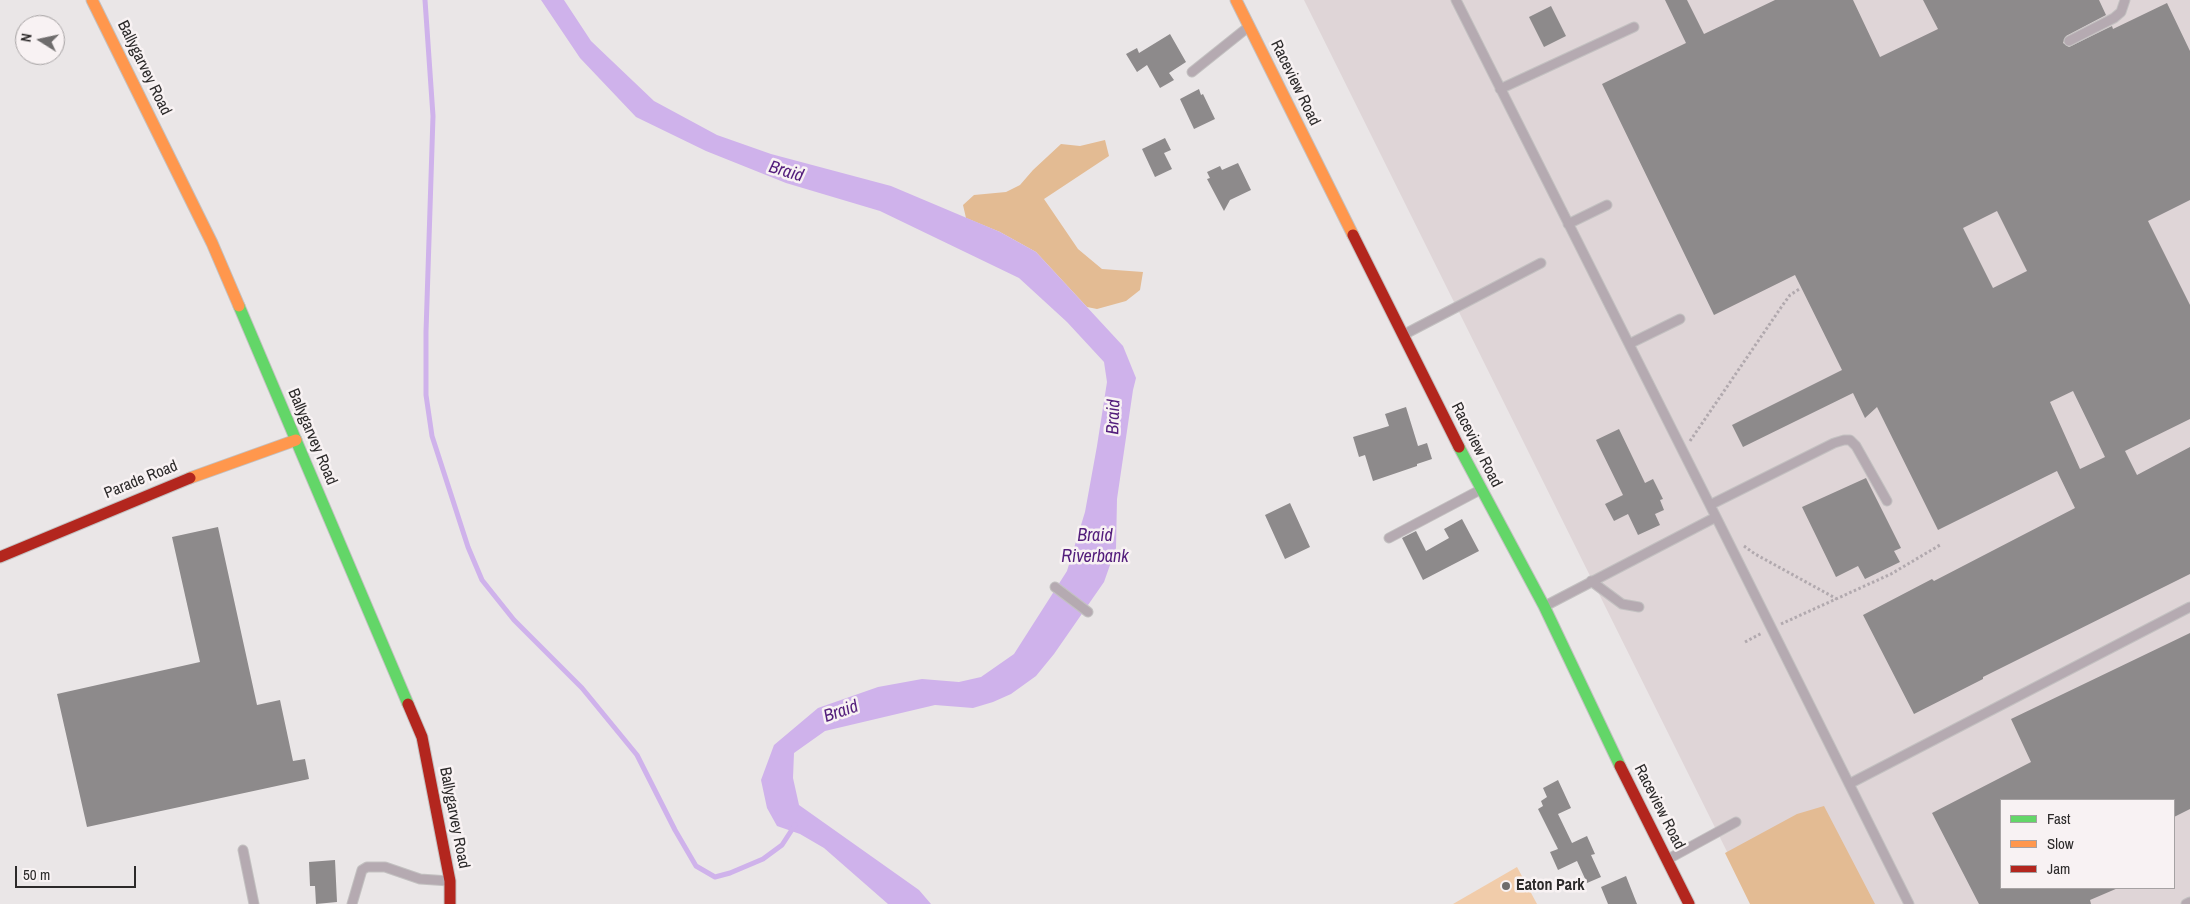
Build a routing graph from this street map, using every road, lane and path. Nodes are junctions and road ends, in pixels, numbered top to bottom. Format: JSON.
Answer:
{"nodes":[{"id":1,"x":92,"y":0,"type":"edge"},
{"id":2,"x":1236,"y":0,"type":"edge"},
{"id":3,"x":1456,"y":0,"type":"edge"},
{"id":4,"x":2125,"y":0,"type":"edge"},
{"id":5,"x":1249,"y":27,"type":"junction"},
{"id":6,"x":1634,"y":27,"type":"dead end"},
{"id":7,"x":2069,"y":41,"type":"dead end"},
{"id":8,"x":1192,"y":72,"type":"dead end"},
{"id":9,"x":1500,"y":89,"type":"junction"},
{"id":10,"x":1607,"y":205,"type":"dead end"},
{"id":11,"x":1568,"y":224,"type":"junction"},
{"id":12,"x":1541,"y":264,"type":"dead end"},
{"id":13,"x":1802,"y":288,"type":"dead end"},
{"id":14,"x":1680,"y":319,"type":"dead end"},
{"id":15,"x":1403,"y":335,"type":"junction"},
{"id":16,"x":1629,"y":344,"type":"junction"},
{"id":17,"x":296,"y":440,"type":"junction"},
{"id":18,"x":1689,"y":442,"type":"dead end"},
{"id":19,"x":1480,"y":489,"type":"junction"},
{"id":20,"x":1887,"y":501,"type":"dead end"},
{"id":21,"x":1710,"y":506,"type":"junction"},
{"id":22,"x":1716,"y":517,"type":"junction"},
{"id":23,"x":1389,"y":538,"type":"dead end"},
{"id":24,"x":1742,"y":544,"type":"dead end"},
{"id":25,"x":1940,"y":545,"type":"dead end"},
{"id":26,"x":0,"y":557,"type":"edge"},
{"id":27,"x":1591,"y":581,"type":"junction"},
{"id":28,"x":1055,"y":587,"type":"dead end"},
{"id":29,"x":1837,"y":598,"type":"junction"},
{"id":30,"x":1544,"y":606,"type":"junction"},
{"id":31,"x":1639,"y":607,"type":"dead end"},
{"id":32,"x":2190,"y":607,"type":"edge"},
{"id":33,"x":1088,"y":612,"type":"dead end"},
{"id":34,"x":1772,"y":628,"type":"junction"},
{"id":35,"x":1745,"y":642,"type":"dead end"},
{"id":36,"x":1849,"y":784,"type":"junction"},
{"id":37,"x":1736,"y":822,"type":"dead end"},
{"id":38,"x":244,"y":850,"type":"dead end"},
{"id":39,"x":1667,"y":859,"type":"junction"},
{"id":40,"x":450,"y":881,"type":"junction"},
{"id":41,"x":2190,"y":902,"type":"edge"},
{"id":42,"x":254,"y":904,"type":"edge"},
{"id":43,"x":352,"y":904,"type":"edge"},
{"id":44,"x":450,"y":904,"type":"edge"},
{"id":45,"x":1689,"y":904,"type":"edge"},
{"id":46,"x":1909,"y":904,"type":"edge"},
{"id":47,"x":2186,"y":904,"type":"edge"}],
"edges":[{"from":1,"to":17,"type":"street","name":"Ballygarvey Road"},
{"from":2,"to":5,"type":"street","name":"Raceview Road"},
{"from":3,"to":9,"type":"lane"},
{"from":4,"to":7,"type":"lane"},
{"from":5,"to":8,"type":"lane"},
{"from":5,"to":15,"type":"street","name":"Raceview Road"},
{"from":6,"to":9,"type":"lane"},
{"from":9,"to":11,"type":"lane"},
{"from":10,"to":11,"type":"lane"},
{"from":11,"to":16,"type":"lane"},
{"from":12,"to":15,"type":"lane"},
{"from":13,"to":18,"type":"path"},
{"from":14,"to":16,"type":"lane"},
{"from":15,"to":19,"type":"street","name":"Raceview Road"},
{"from":16,"to":21,"type":"lane"},
{"from":17,"to":26,"type":"street","name":"Parade Road"},
{"from":17,"to":40,"type":"street","name":"Ballygarvey Road"},
{"from":19,"to":23,"type":"lane"},
{"from":19,"to":30,"type":"street","name":"Raceview Road"},
{"from":20,"to":21,"type":"lane"},
{"from":21,"to":22,"type":"lane"},
{"from":22,"to":27,"type":"lane"},
{"from":22,"to":34,"type":"lane"},
{"from":24,"to":29,"type":"path"},
{"from":25,"to":29,"type":"path"},
{"from":27,"to":30,"type":"lane"},
{"from":27,"to":31,"type":"lane"},
{"from":28,"to":33,"type":"lane"},
{"from":29,"to":34,"type":"path"},
{"from":30,"to":39,"type":"street","name":"Raceview Road"},
{"from":32,"to":36,"type":"lane"},
{"from":34,"to":35,"type":"path"},
{"from":34,"to":36,"type":"lane"},
{"from":36,"to":46,"type":"lane"},
{"from":37,"to":39,"type":"lane"},
{"from":38,"to":42,"type":"lane"},
{"from":39,"to":45,"type":"street","name":"Raceview Road"},
{"from":40,"to":43,"type":"lane"},
{"from":40,"to":44,"type":"street","name":"Ballygarvey Road"},
{"from":41,"to":47,"type":"lane"}]}
